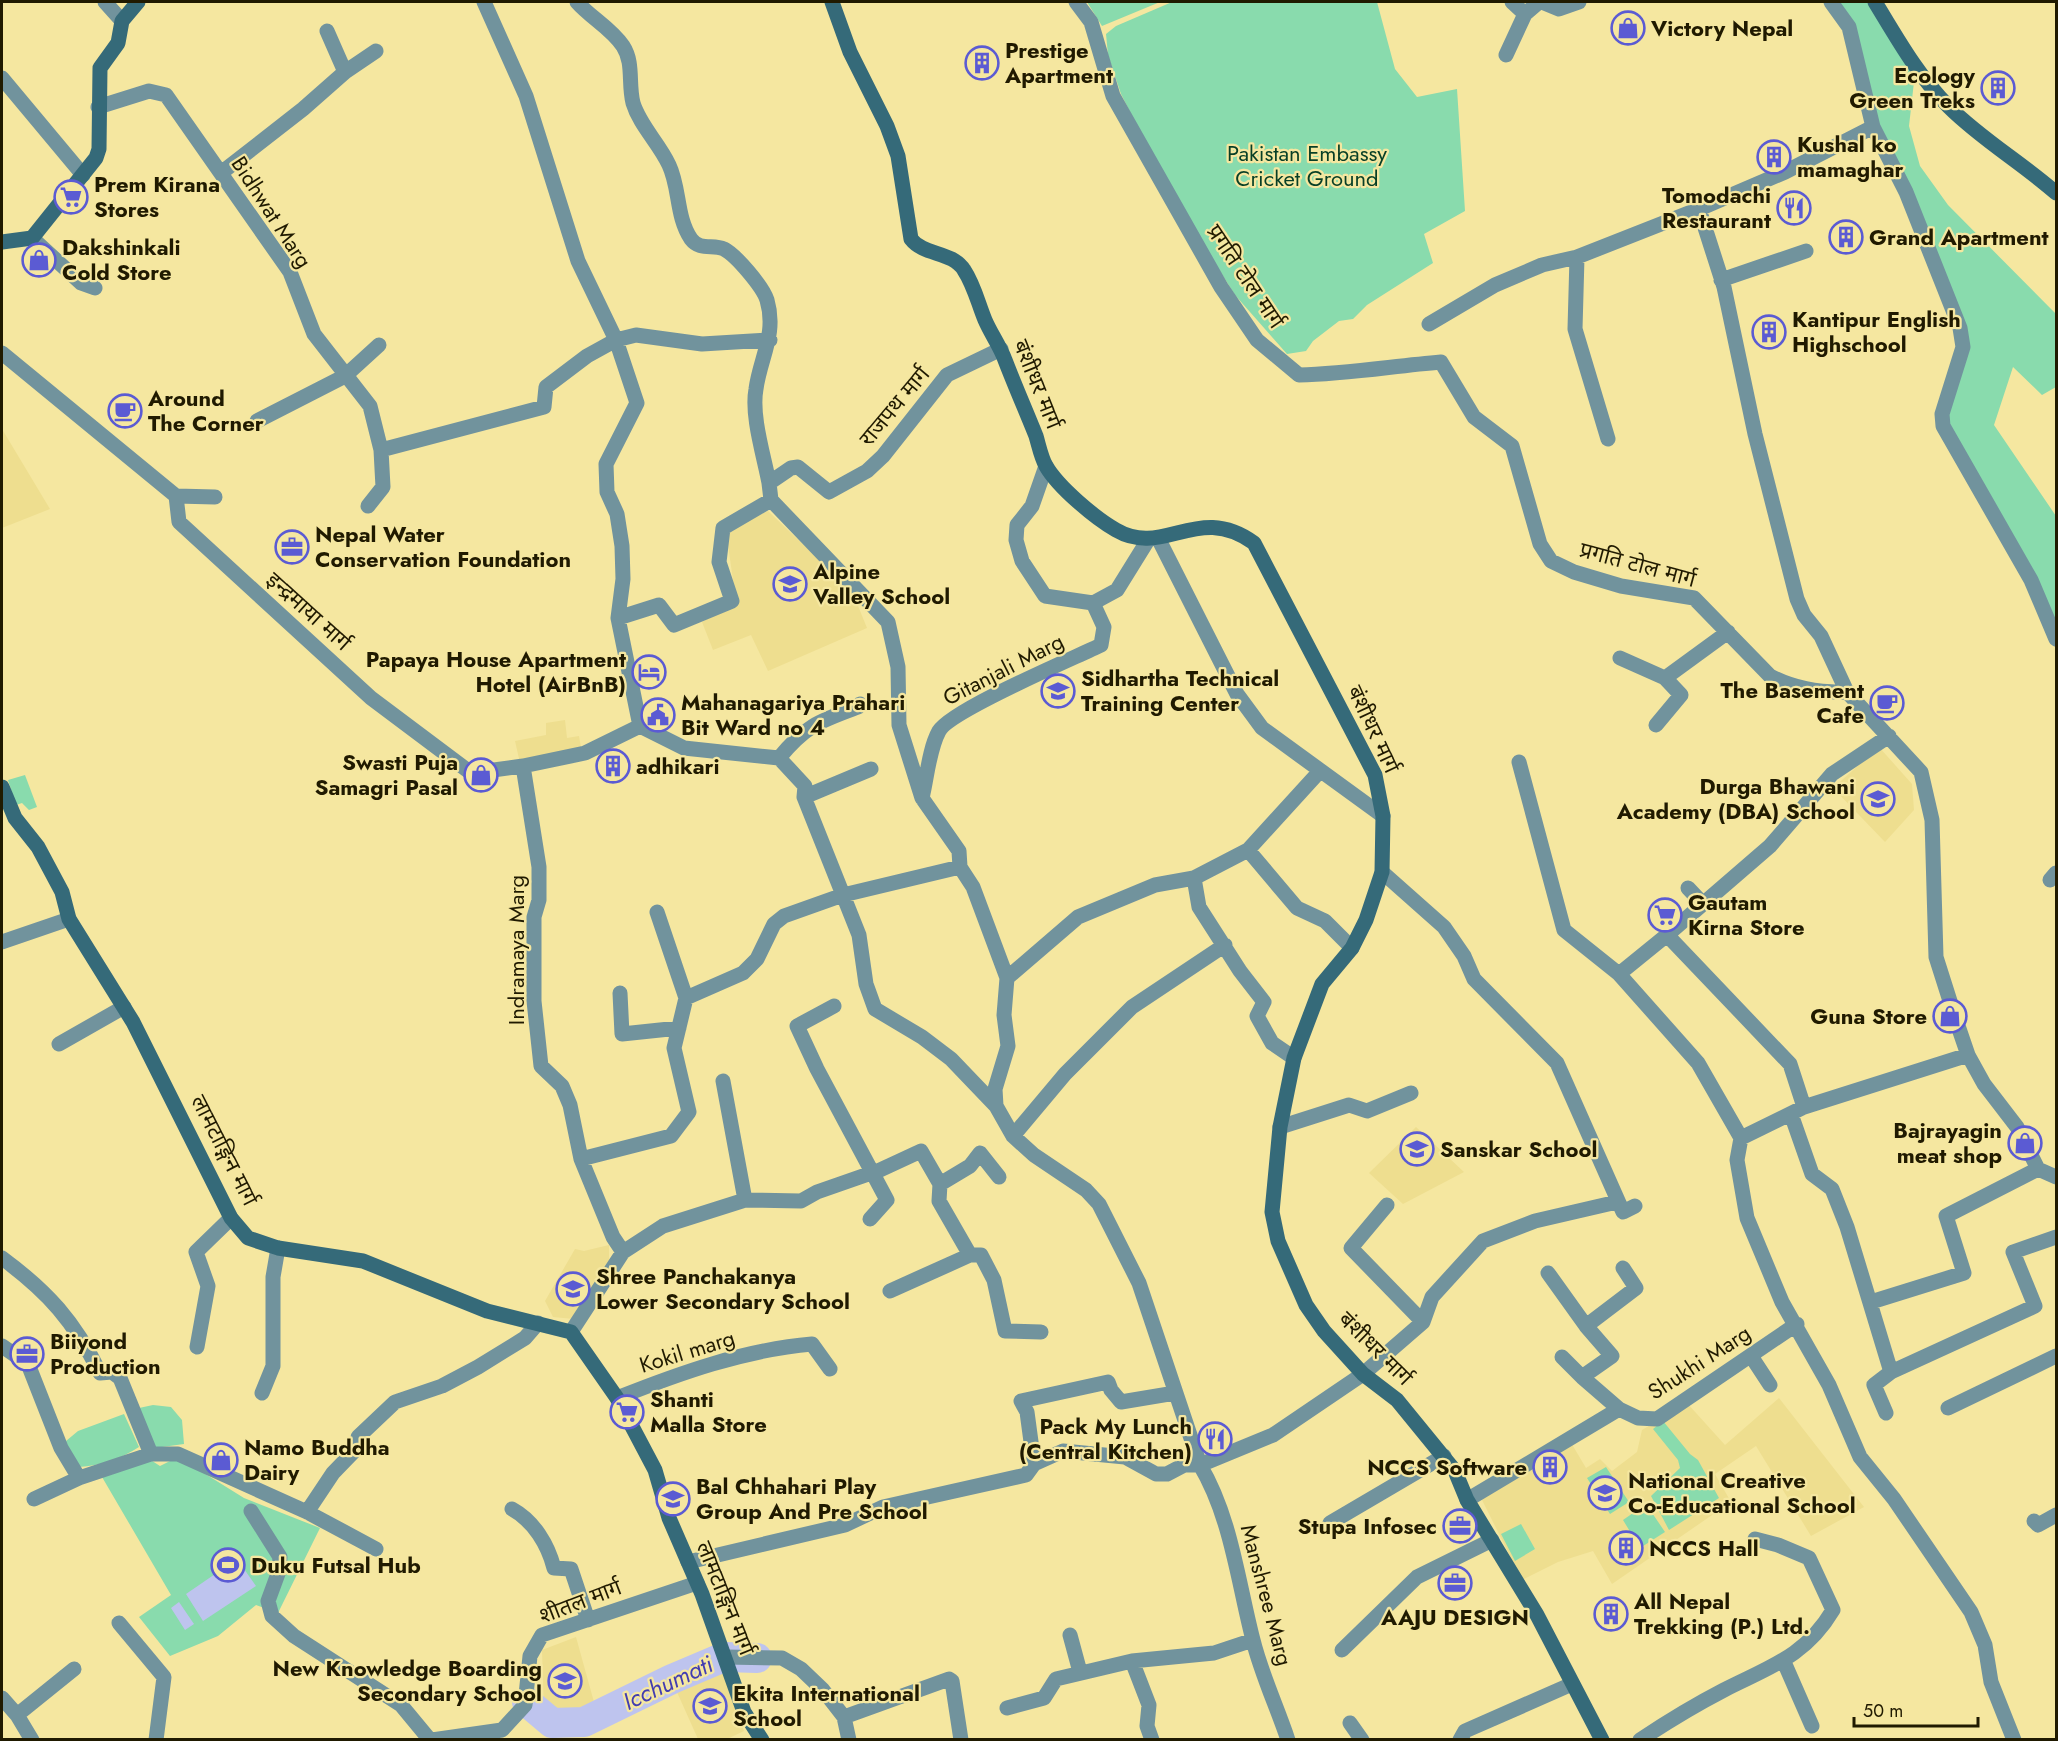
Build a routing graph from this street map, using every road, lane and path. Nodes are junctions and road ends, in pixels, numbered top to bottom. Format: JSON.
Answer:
{"nodes":[{"id":1,"x":105,"y":2,"type":"edge"},
{"id":2,"x":138,"y":2,"type":"edge"},
{"id":3,"x":484,"y":2,"type":"edge"},
{"id":4,"x":578,"y":2,"type":"edge"},
{"id":5,"x":832,"y":2,"type":"edge"},
{"id":6,"x":1076,"y":2,"type":"edge"},
{"id":7,"x":1512,"y":2,"type":"edge"},
{"id":8,"x":1540,"y":2,"type":"edge"},
{"id":9,"x":1579,"y":2,"type":"edge"},
{"id":10,"x":1832,"y":2,"type":"edge"},
{"id":11,"x":1875,"y":2,"type":"edge"},
{"id":12,"x":1525,"y":14,"type":"junction"},
{"id":13,"x":122,"y":21,"type":"junction"},
{"id":14,"x":327,"y":31,"type":"dead end"},
{"id":15,"x":376,"y":51,"type":"dead end"},
{"id":16,"x":1506,"y":55,"type":"dead end"},
{"id":17,"x":345,"y":72,"type":"junction"},
{"id":18,"x":2,"y":78,"type":"edge"},
{"id":19,"x":98,"y":107,"type":"junction"},
{"id":20,"x":1873,"y":127,"type":"junction"},
{"id":21,"x":221,"y":173,"type":"junction"},
{"id":22,"x":83,"y":174,"type":"junction"},
{"id":23,"x":2056,"y":193,"type":"edge"},
{"id":24,"x":1699,"y":210,"type":"junction"},
{"id":25,"x":32,"y":238,"type":"junction"},
{"id":26,"x":2,"y":242,"type":"edge"},
{"id":27,"x":1806,"y":251,"type":"dead end"},
{"id":28,"x":1577,"y":257,"type":"junction"},
{"id":29,"x":1721,"y":280,"type":"junction"},
{"id":30,"x":94,"y":288,"type":"dead end"},
{"id":31,"x":1429,"y":324,"type":"dead end"},
{"id":32,"x":616,"y":340,"type":"junction"},
{"id":33,"x":770,"y":340,"type":"junction"},
{"id":34,"x":379,"y":345,"type":"dead end"},
{"id":35,"x":1001,"y":349,"type":"junction"},
{"id":36,"x":2,"y":353,"type":"edge"},
{"id":37,"x":345,"y":376,"type":"junction"},
{"id":38,"x":257,"y":421,"type":"dead end"},
{"id":39,"x":1608,"y":439,"type":"dead end"},
{"id":40,"x":381,"y":450,"type":"junction"},
{"id":41,"x":1046,"y":466,"type":"junction"},
{"id":42,"x":769,"y":483,"type":"junction"},
{"id":43,"x":176,"y":496,"type":"junction"},
{"id":44,"x":215,"y":497,"type":"dead end"},
{"id":45,"x":771,"y":500,"type":"junction"},
{"id":46,"x":368,"y":506,"type":"dead end"},
{"id":47,"x":1153,"y":539,"type":"junction"},
{"id":48,"x":1093,"y":603,"type":"junction"},
{"id":49,"x":618,"y":618,"type":"junction"},
{"id":50,"x":1728,"y":632,"type":"junction"},
{"id":51,"x":2056,"y":639,"type":"edge"},
{"id":52,"x":1620,"y":658,"type":"dead end"},
{"id":53,"x":1665,"y":678,"type":"junction"},
{"id":54,"x":1847,"y":692,"type":"junction"},
{"id":55,"x":860,"y":704,"type":"dead end"},
{"id":56,"x":1656,"y":725,"type":"dead end"},
{"id":57,"x":640,"y":726,"type":"junction"},
{"id":58,"x":1889,"y":736,"type":"junction"},
{"id":59,"x":779,"y":758,"type":"junction"},
{"id":60,"x":1519,"y":762,"type":"dead end"},
{"id":61,"x":523,"y":766,"type":"junction"},
{"id":62,"x":871,"y":770,"type":"dead end"},
{"id":63,"x":1320,"y":771,"type":"junction"},
{"id":64,"x":2,"y":787,"type":"edge"},
{"id":65,"x":804,"y":797,"type":"junction"},
{"id":66,"x":922,"y":798,"type":"junction"},
{"id":67,"x":1383,"y":816,"type":"junction"},
{"id":68,"x":1248,"y":850,"type":"junction"},
{"id":69,"x":960,"y":867,"type":"junction"},
{"id":70,"x":1382,"y":872,"type":"junction"},
{"id":71,"x":1194,"y":878,"type":"junction"},
{"id":72,"x":1688,"y":888,"type":"dead end"},
{"id":73,"x":843,"y":895,"type":"junction"},
{"id":74,"x":1703,"y":904,"type":"junction"},
{"id":75,"x":657,"y":912,"type":"dead end"},
{"id":76,"x":69,"y":919,"type":"junction"},
{"id":77,"x":1667,"y":935,"type":"junction"},
{"id":78,"x":2,"y":942,"type":"edge"},
{"id":79,"x":1225,"y":945,"type":"junction"},
{"id":80,"x":1352,"y":948,"type":"junction"},
{"id":81,"x":1619,"y":974,"type":"junction"},
{"id":82,"x":1007,"y":978,"type":"junction"},
{"id":83,"x":620,"y":993,"type":"dead end"},
{"id":84,"x":686,"y":998,"type":"junction"},
{"id":85,"x":834,"y":1006,"type":"dead end"},
{"id":86,"x":124,"y":1007,"type":"junction"},
{"id":87,"x":678,"y":1028,"type":"junction"},
{"id":88,"x":59,"y":1044,"type":"dead end"},
{"id":89,"x":1968,"y":1055,"type":"junction"},
{"id":90,"x":1294,"y":1058,"type":"junction"},
{"id":91,"x":723,"y":1081,"type":"dead end"},
{"id":92,"x":1411,"y":1093,"type":"dead end"},
{"id":93,"x":996,"y":1106,"type":"junction"},
{"id":94,"x":1797,"y":1110,"type":"junction"},
{"id":95,"x":1280,"y":1127,"type":"junction"},
{"id":96,"x":1013,"y":1136,"type":"junction"},
{"id":97,"x":1741,"y":1138,"type":"junction"},
{"id":98,"x":581,"y":1159,"type":"junction"},
{"id":99,"x":2038,"y":1169,"type":"junction"},
{"id":100,"x":873,"y":1171,"type":"junction"},
{"id":101,"x":2056,"y":1177,"type":"edge"},
{"id":102,"x":999,"y":1178,"type":"dead end"},
{"id":103,"x":940,"y":1184,"type":"junction"},
{"id":104,"x":745,"y":1200,"type":"junction"},
{"id":105,"x":1617,"y":1202,"type":"junction"},
{"id":106,"x":1387,"y":1204,"type":"dead end"},
{"id":107,"x":1635,"y":1206,"type":"dead end"},
{"id":108,"x":231,"y":1218,"type":"junction"},
{"id":109,"x":870,"y":1219,"type":"dead end"},
{"id":110,"x":2056,"y":1237,"type":"edge"},
{"id":111,"x":278,"y":1248,"type":"junction"},
{"id":112,"x":623,"y":1252,"type":"junction"},
{"id":113,"x":970,"y":1255,"type":"junction"},
{"id":114,"x":2,"y":1258,"type":"edge"},
{"id":115,"x":1623,"y":1268,"type":"dead end"},
{"id":116,"x":1548,"y":1273,"type":"dead end"},
{"id":117,"x":890,"y":1291,"type":"dead end"},
{"id":118,"x":1871,"y":1302,"type":"junction"},
{"id":119,"x":1423,"y":1322,"type":"junction"},
{"id":120,"x":538,"y":1323,"type":"junction"},
{"id":121,"x":1797,"y":1324,"type":"junction"},
{"id":122,"x":1586,"y":1326,"type":"junction"},
{"id":123,"x":571,"y":1332,"type":"junction"},
{"id":124,"x":1041,"y":1332,"type":"dead end"},
{"id":125,"x":2,"y":1346,"type":"edge"},
{"id":126,"x":197,"y":1347,"type":"dead end"},
{"id":127,"x":1751,"y":1356,"type":"junction"},
{"id":128,"x":2056,"y":1356,"type":"edge"},
{"id":129,"x":1562,"y":1357,"type":"dead end"},
{"id":130,"x":830,"y":1369,"type":"dead end"},
{"id":131,"x":1891,"y":1372,"type":"junction"},
{"id":132,"x":1363,"y":1374,"type":"junction"},
{"id":133,"x":1582,"y":1377,"type":"junction"},
{"id":134,"x":1770,"y":1385,"type":"dead end"},
{"id":135,"x":262,"y":1393,"type":"dead end"},
{"id":136,"x":1175,"y":1393,"type":"junction"},
{"id":137,"x":617,"y":1398,"type":"junction"},
{"id":138,"x":1948,"y":1408,"type":"dead end"},
{"id":139,"x":1619,"y":1409,"type":"junction"},
{"id":140,"x":1886,"y":1413,"type":"dead end"},
{"id":141,"x":151,"y":1454,"type":"junction"},
{"id":142,"x":1444,"y":1455,"type":"junction"},
{"id":143,"x":1034,"y":1464,"type":"junction"},
{"id":144,"x":1200,"y":1465,"type":"junction"},
{"id":145,"x":79,"y":1478,"type":"junction"},
{"id":146,"x":34,"y":1499,"type":"dead end"},
{"id":147,"x":1467,"y":1500,"type":"junction"},
{"id":148,"x":512,"y":1509,"type":"dead end"},
{"id":149,"x":251,"y":1511,"type":"dead end"},
{"id":150,"x":306,"y":1512,"type":"junction"},
{"id":151,"x":2056,"y":1515,"type":"edge"},
{"id":152,"x":2034,"y":1521,"type":"dead end"},
{"id":153,"x":1329,"y":1523,"type":"dead end"},
{"id":154,"x":1755,"y":1539,"type":"dead end"},
{"id":155,"x":1492,"y":1540,"type":"junction"},
{"id":156,"x":376,"y":1549,"type":"dead end"},
{"id":157,"x":688,"y":1562,"type":"junction"},
{"id":158,"x":697,"y":1583,"type":"junction"},
{"id":159,"x":588,"y":1620,"type":"junction"},
{"id":160,"x":119,"y":1623,"type":"dead end"},
{"id":161,"x":1070,"y":1635,"type":"dead end"},
{"id":162,"x":1253,"y":1640,"type":"junction"},
{"id":163,"x":1342,"y":1650,"type":"dead end"},
{"id":164,"x":726,"y":1657,"type":"junction"},
{"id":165,"x":1132,"y":1661,"type":"junction"},
{"id":166,"x":1784,"y":1662,"type":"junction"},
{"id":167,"x":74,"y":1669,"type":"dead end"},
{"id":168,"x":1080,"y":1672,"type":"junction"},
{"id":169,"x":1572,"y":1684,"type":"junction"},
{"id":170,"x":2,"y":1698,"type":"edge"},
{"id":171,"x":1007,"y":1708,"type":"dead end"},
{"id":172,"x":17,"y":1715,"type":"junction"},
{"id":173,"x":844,"y":1717,"type":"junction"},
{"id":174,"x":1350,"y":1723,"type":"dead end"},
{"id":175,"x":1812,"y":1726,"type":"dead end"},
{"id":176,"x":32,"y":1740,"type":"edge"},
{"id":177,"x":156,"y":1740,"type":"edge"},
{"id":178,"x":431,"y":1740,"type":"edge"},
{"id":179,"x":762,"y":1740,"type":"edge"},
{"id":180,"x":849,"y":1740,"type":"edge"},
{"id":181,"x":961,"y":1740,"type":"edge"},
{"id":182,"x":1152,"y":1740,"type":"edge"},
{"id":183,"x":1288,"y":1740,"type":"edge"},
{"id":184,"x":1362,"y":1740,"type":"edge"},
{"id":185,"x":1460,"y":1740,"type":"edge"},
{"id":186,"x":1602,"y":1740,"type":"edge"},
{"id":187,"x":1640,"y":1740,"type":"edge"},
{"id":188,"x":2014,"y":1740,"type":"edge"}],
"edges":[{"from":1,"to":13,"type":"street"},
{"from":2,"to":13,"type":"main road"},
{"from":3,"to":32,"type":"street"},
{"from":4,"to":33,"type":"street"},
{"from":5,"to":35,"type":"main road","name":"बंशीधर मार्ग"},
{"from":6,"to":50,"type":"street","name":"प्रगति टोल मार्ग"},
{"from":7,"to":12,"type":"street"},
{"from":8,"to":9,"type":"street"},
{"from":8,"to":12,"type":"street"},
{"from":10,"to":20,"type":"street"},
{"from":11,"to":23,"type":"main road"},
{"from":12,"to":16,"type":"street"},
{"from":13,"to":19,"type":"main road"},
{"from":14,"to":17,"type":"street"},
{"from":15,"to":17,"type":"street"},
{"from":17,"to":21,"type":"street"},
{"from":18,"to":22,"type":"street"},
{"from":19,"to":21,"type":"street","name":"Bidhwat Marg"},
{"from":19,"to":22,"type":"main road"},
{"from":20,"to":24,"type":"street"},
{"from":20,"to":51,"type":"street"},
{"from":21,"to":37,"type":"street","name":"Bidhwat Marg"},
{"from":22,"to":25,"type":"main road"},
{"from":24,"to":28,"type":"street"},
{"from":24,"to":29,"type":"street"},
{"from":25,"to":26,"type":"main road"},
{"from":25,"to":30,"type":"street"},
{"from":27,"to":29,"type":"street"},
{"from":28,"to":31,"type":"street"},
{"from":28,"to":39,"type":"street"},
{"from":29,"to":54,"type":"street"},
{"from":32,"to":33,"type":"street"},
{"from":32,"to":40,"type":"street"},
{"from":32,"to":49,"type":"street"},
{"from":33,"to":42,"type":"street"},
{"from":34,"to":37,"type":"street"},
{"from":35,"to":41,"type":"main road","name":"बंशीधर मार्ग"},
{"from":35,"to":42,"type":"street","name":"राजपथ मार्ग"},
{"from":36,"to":43,"type":"street"},
{"from":37,"to":38,"type":"street"},
{"from":37,"to":40,"type":"street","name":"Bidhwat Marg"},
{"from":40,"to":46,"type":"street","name":"Bidhwat Marg"},
{"from":41,"to":47,"type":"main road","name":"बंशीधर मार्ग"},
{"from":41,"to":48,"type":"street","name":"Gitanjali Marg"},
{"from":42,"to":45,"type":"street"},
{"from":43,"to":44,"type":"street"},
{"from":43,"to":61,"type":"street","name":"इन्द्रमाया मार्ग"},
{"from":45,"to":49,"type":"street"},
{"from":45,"to":66,"type":"street"},
{"from":47,"to":48,"type":"street"},
{"from":47,"to":63,"type":"street"},
{"from":47,"to":67,"type":"main road","name":"बंशीधर मार्ग"},
{"from":48,"to":66,"type":"street","name":"Gitanjali Marg"},
{"from":49,"to":57,"type":"street"},
{"from":50,"to":53,"type":"street"},
{"from":50,"to":54,"type":"street","name":"प्रगति टोल मार्ग"},
{"from":52,"to":53,"type":"street"},
{"from":53,"to":56,"type":"street"},
{"from":54,"to":58,"type":"street"},
{"from":55,"to":59,"type":"street"},
{"from":57,"to":59,"type":"street"},
{"from":57,"to":61,"type":"street","name":"इन्द्रमाया मार्ग"},
{"from":58,"to":74,"type":"street"},
{"from":58,"to":89,"type":"street"},
{"from":59,"to":65,"type":"street"},
{"from":60,"to":81,"type":"street"},
{"from":61,"to":98,"type":"street","name":"Indramaya Marg"},
{"from":62,"to":65,"type":"street"},
{"from":63,"to":67,"type":"street"},
{"from":63,"to":68,"type":"street"},
{"from":64,"to":76,"type":"main road","name":"लामटाङ्गिन मार्ग"},
{"from":65,"to":73,"type":"street"},
{"from":66,"to":69,"type":"street"},
{"from":67,"to":70,"type":"main road","name":"बंशीधर मार्ग"},
{"from":68,"to":71,"type":"street"},
{"from":68,"to":80,"type":"street"},
{"from":69,"to":73,"type":"street"},
{"from":69,"to":82,"type":"street"},
{"from":70,"to":80,"type":"main road","name":"बंशीधर मार्ग"},
{"from":70,"to":105,"type":"street"},
{"from":71,"to":79,"type":"street"},
{"from":71,"to":82,"type":"street"},
{"from":72,"to":74,"type":"street"},
{"from":73,"to":84,"type":"street"},
{"from":73,"to":93,"type":"street","name":"Manshree Marg"},
{"from":74,"to":77,"type":"street"},
{"from":75,"to":84,"type":"street"},
{"from":76,"to":78,"type":"street"},
{"from":76,"to":86,"type":"main road","name":"लामटाङ्गिन मार्ग"},
{"from":77,"to":81,"type":"street"},
{"from":77,"to":94,"type":"street"},
{"from":79,"to":90,"type":"street"},
{"from":79,"to":96,"type":"street"},
{"from":80,"to":90,"type":"main road","name":"बंशीधर मार्ग"},
{"from":81,"to":97,"type":"street"},
{"from":82,"to":93,"type":"street"},
{"from":83,"to":87,"type":"street"},
{"from":84,"to":87,"type":"street"},
{"from":85,"to":100,"type":"street"},
{"from":86,"to":88,"type":"street"},
{"from":86,"to":108,"type":"main road","name":"लामटाङ्गिन मार्ग"},
{"from":87,"to":98,"type":"street"},
{"from":89,"to":94,"type":"street"},
{"from":89,"to":99,"type":"street"},
{"from":90,"to":95,"type":"main road","name":"बंशीधर मार्ग"},
{"from":91,"to":104,"type":"street"},
{"from":92,"to":95,"type":"street"},
{"from":93,"to":96,"type":"street","name":"Manshree Marg"},
{"from":94,"to":97,"type":"street"},
{"from":94,"to":118,"type":"street"},
{"from":95,"to":132,"type":"main road","name":"बंशीधर मार्ग"},
{"from":96,"to":136,"type":"street","name":"Manshree Marg"},
{"from":97,"to":121,"type":"street"},
{"from":98,"to":112,"type":"street"},
{"from":99,"to":101,"type":"street"},
{"from":99,"to":118,"type":"street"},
{"from":100,"to":103,"type":"street"},
{"from":100,"to":104,"type":"street"},
{"from":100,"to":109,"type":"street"},
{"from":102,"to":103,"type":"street"},
{"from":103,"to":113,"type":"street"},
{"from":104,"to":112,"type":"street"},
{"from":105,"to":107,"type":"street"},
{"from":105,"to":119,"type":"street"},
{"from":106,"to":119,"type":"street"},
{"from":108,"to":111,"type":"main road","name":"लामटाङ्गिन मार्ग"},
{"from":108,"to":126,"type":"street"},
{"from":110,"to":131,"type":"street"},
{"from":111,"to":120,"type":"main road","name":"लामटाङ्गिन मार्ग"},
{"from":111,"to":135,"type":"street"},
{"from":112,"to":123,"type":"street"},
{"from":113,"to":117,"type":"street"},
{"from":113,"to":124,"type":"street"},
{"from":114,"to":141,"type":"street"},
{"from":115,"to":122,"type":"street"},
{"from":116,"to":122,"type":"street"},
{"from":118,"to":131,"type":"street"},
{"from":119,"to":132,"type":"street"},
{"from":120,"to":123,"type":"main road","name":"लामटाङ्गिन मार्ग"},
{"from":120,"to":150,"type":"street"},
{"from":121,"to":127,"type":"street","name":"Shukhi Marg"},
{"from":121,"to":188,"type":"street"},
{"from":122,"to":133,"type":"street"},
{"from":123,"to":137,"type":"main road","name":"लामटाङ्गिन मार्ग"},
{"from":125,"to":145,"type":"street"},
{"from":127,"to":134,"type":"street"},
{"from":127,"to":139,"type":"street","name":"Shukhi Marg"},
{"from":128,"to":138,"type":"street"},
{"from":129,"to":133,"type":"street"},
{"from":130,"to":137,"type":"street","name":"Kokil marg"},
{"from":131,"to":140,"type":"street"},
{"from":132,"to":142,"type":"main road","name":"बंशीधर मार्ग"},
{"from":132,"to":144,"type":"street"},
{"from":133,"to":139,"type":"street"},
{"from":136,"to":143,"type":"street"},
{"from":136,"to":144,"type":"street","name":"Manshree Marg"},
{"from":137,"to":157,"type":"main road","name":"लामटाङ्गिन मार्ग"},
{"from":139,"to":147,"type":"street"},
{"from":141,"to":145,"type":"street"},
{"from":141,"to":150,"type":"street"},
{"from":142,"to":147,"type":"main road","name":"बंशीधर मार्ग"},
{"from":142,"to":153,"type":"street"},
{"from":143,"to":144,"type":"street"},
{"from":143,"to":157,"type":"street"},
{"from":144,"to":162,"type":"street","name":"Manshree Marg"},
{"from":145,"to":146,"type":"street"},
{"from":147,"to":155,"type":"main road","name":"बंशीधर मार्ग"},
{"from":148,"to":159,"type":"street"},
{"from":149,"to":178,"type":"street"},
{"from":150,"to":156,"type":"street"},
{"from":151,"to":152,"type":"street"},
{"from":154,"to":166,"type":"street"},
{"from":155,"to":163,"type":"street"},
{"from":155,"to":169,"type":"main road","name":"बंशीधर मार्ग"},
{"from":157,"to":158,"type":"main road","name":"लामटाङ्गिन मार्ग"},
{"from":158,"to":159,"type":"street","name":"शीतल मार्ग"},
{"from":158,"to":164,"type":"main road","name":"लामटाङ्गिन मार्ग"},
{"from":159,"to":178,"type":"street","name":"शीतल मार्ग"},
{"from":160,"to":177,"type":"street"},
{"from":161,"to":168,"type":"street"},
{"from":162,"to":165,"type":"street"},
{"from":162,"to":183,"type":"street","name":"Manshree Marg"},
{"from":164,"to":173,"type":"street"},
{"from":164,"to":179,"type":"main road","name":"लामटाङ्गिन मार्ग"},
{"from":165,"to":168,"type":"street"},
{"from":165,"to":182,"type":"street"},
{"from":166,"to":175,"type":"street"},
{"from":166,"to":187,"type":"street"},
{"from":167,"to":172,"type":"street"},
{"from":168,"to":171,"type":"street"},
{"from":169,"to":185,"type":"street"},
{"from":169,"to":186,"type":"main road","name":"बंशीधर मार्ग"},
{"from":170,"to":172,"type":"street"},
{"from":172,"to":176,"type":"street"},
{"from":173,"to":180,"type":"street"},
{"from":173,"to":181,"type":"street"},
{"from":174,"to":184,"type":"street"}]}
